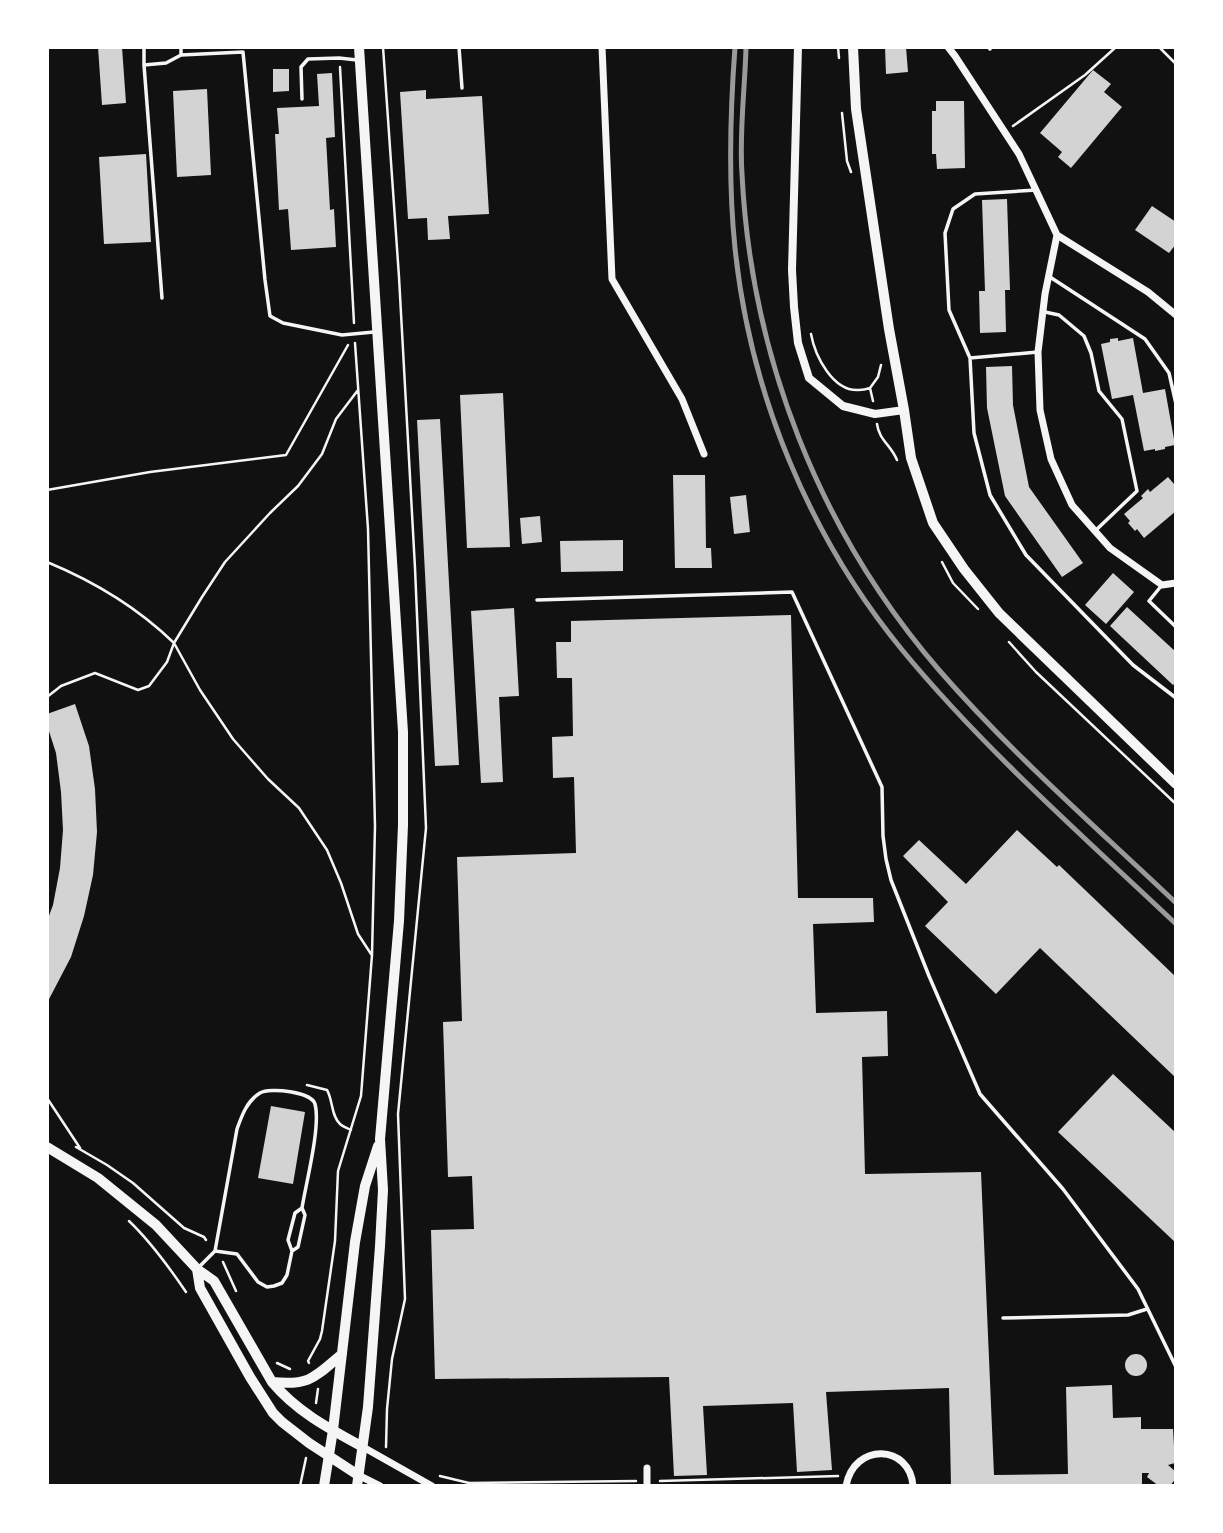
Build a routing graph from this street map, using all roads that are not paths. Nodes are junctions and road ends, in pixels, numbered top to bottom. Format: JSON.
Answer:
{"nodes":[{"id":1,"x":144,"y":47,"type":"edge"},
{"id":2,"x":181,"y":47,"type":"edge"},
{"id":3,"x":359,"y":47,"type":"edge"},
{"id":4,"x":459,"y":47,"type":"edge"},
{"id":5,"x":602,"y":47,"type":"edge"},
{"id":6,"x":798,"y":47,"type":"edge"},
{"id":7,"x":853,"y":47,"type":"edge"},
{"id":8,"x":948,"y":47,"type":"edge"},
{"id":9,"x":243,"y":50,"type":"edge"},
{"id":10,"x":181,"y":55,"type":"junction"},
{"id":11,"x":359,"y":60,"type":"junction"},
{"id":12,"x":144,"y":65,"type":"junction"},
{"id":13,"x":462,"y":88,"type":"dead end"},
{"id":14,"x":302,"y":99,"type":"dead end"},
{"id":15,"x":1036,"y":190,"type":"junction"},
{"id":16,"x":1056,"y":235,"type":"junction"},
{"id":17,"x":1049,"y":276,"type":"junction"},
{"id":18,"x":162,"y":298,"type":"dead end"},
{"id":19,"x":1043,"y":311,"type":"junction"},
{"id":20,"x":1176,"y":315,"type":"edge"},
{"id":21,"x":376,"y":332,"type":"junction"},
{"id":22,"x":1038,"y":352,"type":"junction"},
{"id":23,"x":970,"y":358,"type":"junction"},
{"id":24,"x":1176,"y":404,"type":"edge"},
{"id":25,"x":904,"y":410,"type":"junction"},
{"id":26,"x":704,"y":454,"type":"dead end"},
{"id":27,"x":1095,"y":531,"type":"junction"},
{"id":28,"x":1176,"y":583,"type":"edge"},
{"id":29,"x":1162,"y":585,"type":"junction"},
{"id":30,"x":537,"y":600,"type":"dead end"},
{"id":31,"x":1176,"y":627,"type":"edge"},
{"id":32,"x":1176,"y":698,"type":"edge"},
{"id":33,"x":1176,"y":783,"type":"edge"},
{"id":34,"x":380,"y":1139,"type":"junction"},
{"id":35,"x":47,"y":1147,"type":"edge"},
{"id":36,"x":302,"y":1208,"type":"junction"},
{"id":37,"x":215,"y":1251,"type":"junction"},
{"id":38,"x":292,"y":1251,"type":"junction"},
{"id":39,"x":197,"y":1269,"type":"junction"},
{"id":40,"x":1148,"y":1309,"type":"junction"},
{"id":41,"x":1003,"y":1318,"type":"dead end"},
{"id":42,"x":342,"y":1353,"type":"junction"},
{"id":43,"x":1176,"y":1367,"type":"edge"},
{"id":44,"x":272,"y":1382,"type":"junction"},
{"id":45,"x":333,"y":1430,"type":"junction"},
{"id":46,"x":363,"y":1447,"type":"junction"},
{"id":47,"x":329,"y":1457,"type":"junction"},
{"id":48,"x":647,"y":1468,"type":"dead end"},
{"id":49,"x":357,"y":1480,"type":"edge"},
{"id":50,"x":647,"y":1483,"type":"edge"},
{"id":51,"x":324,"y":1486,"type":"edge"},
{"id":52,"x":380,"y":1486,"type":"edge"},
{"id":53,"x":432,"y":1486,"type":"edge"},
{"id":54,"x":846,"y":1486,"type":"edge"},
{"id":55,"x":913,"y":1486,"type":"edge"}],
"edges":[{"from":1,"to":12,"type":"lane"},
{"from":2,"to":10,"type":"lane"},
{"from":3,"to":11,"type":"main road"},
{"from":4,"to":13,"type":"lane"},
{"from":5,"to":26,"type":"street"},
{"from":6,"to":25,"type":"street"},
{"from":7,"to":25,"type":"main road"},
{"from":8,"to":15,"type":"street"},
{"from":9,"to":10,"type":"lane"},
{"from":9,"to":21,"type":"lane"},
{"from":10,"to":12,"type":"lane"},
{"from":11,"to":14,"type":"lane"},
{"from":11,"to":21,"type":"main road"},
{"from":12,"to":18,"type":"lane"},
{"from":15,"to":16,"type":"street"},
{"from":15,"to":23,"type":"lane"},
{"from":16,"to":17,"type":"street"},
{"from":16,"to":20,"type":"street"},
{"from":17,"to":19,"type":"street"},
{"from":17,"to":24,"type":"lane"},
{"from":19,"to":22,"type":"street"},
{"from":19,"to":27,"type":"lane"},
{"from":21,"to":34,"type":"main road"},
{"from":22,"to":23,"type":"lane"},
{"from":22,"to":27,"type":"street"},
{"from":23,"to":32,"type":"lane"},
{"from":25,"to":33,"type":"main road"},
{"from":27,"to":29,"type":"street"},
{"from":28,"to":29,"type":"street"},
{"from":29,"to":31,"type":"lane"},
{"from":30,"to":40,"type":"lane"},
{"from":34,"to":42,"type":"main road"},
{"from":34,"to":46,"type":"main road"},
{"from":35,"to":39,"type":"main road"},
{"from":36,"to":37,"type":"lane"},
{"from":36,"to":38,"type":"lane"},
{"from":36,"to":38,"type":"lane"},
{"from":37,"to":38,"type":"lane"},
{"from":37,"to":39,"type":"lane"},
{"from":39,"to":44,"type":"main road"},
{"from":39,"to":47,"type":"main road"},
{"from":40,"to":41,"type":"lane"},
{"from":40,"to":43,"type":"lane"},
{"from":42,"to":44,"type":"main road"},
{"from":42,"to":45,"type":"main road"},
{"from":44,"to":45,"type":"main road"},
{"from":45,"to":46,"type":"main road"},
{"from":45,"to":47,"type":"main road"},
{"from":46,"to":49,"type":"main road"},
{"from":46,"to":53,"type":"street"},
{"from":47,"to":49,"type":"main road"},
{"from":47,"to":51,"type":"main road"},
{"from":48,"to":50,"type":"street"},
{"from":49,"to":52,"type":"street"},
{"from":54,"to":55,"type":"street"}]}
